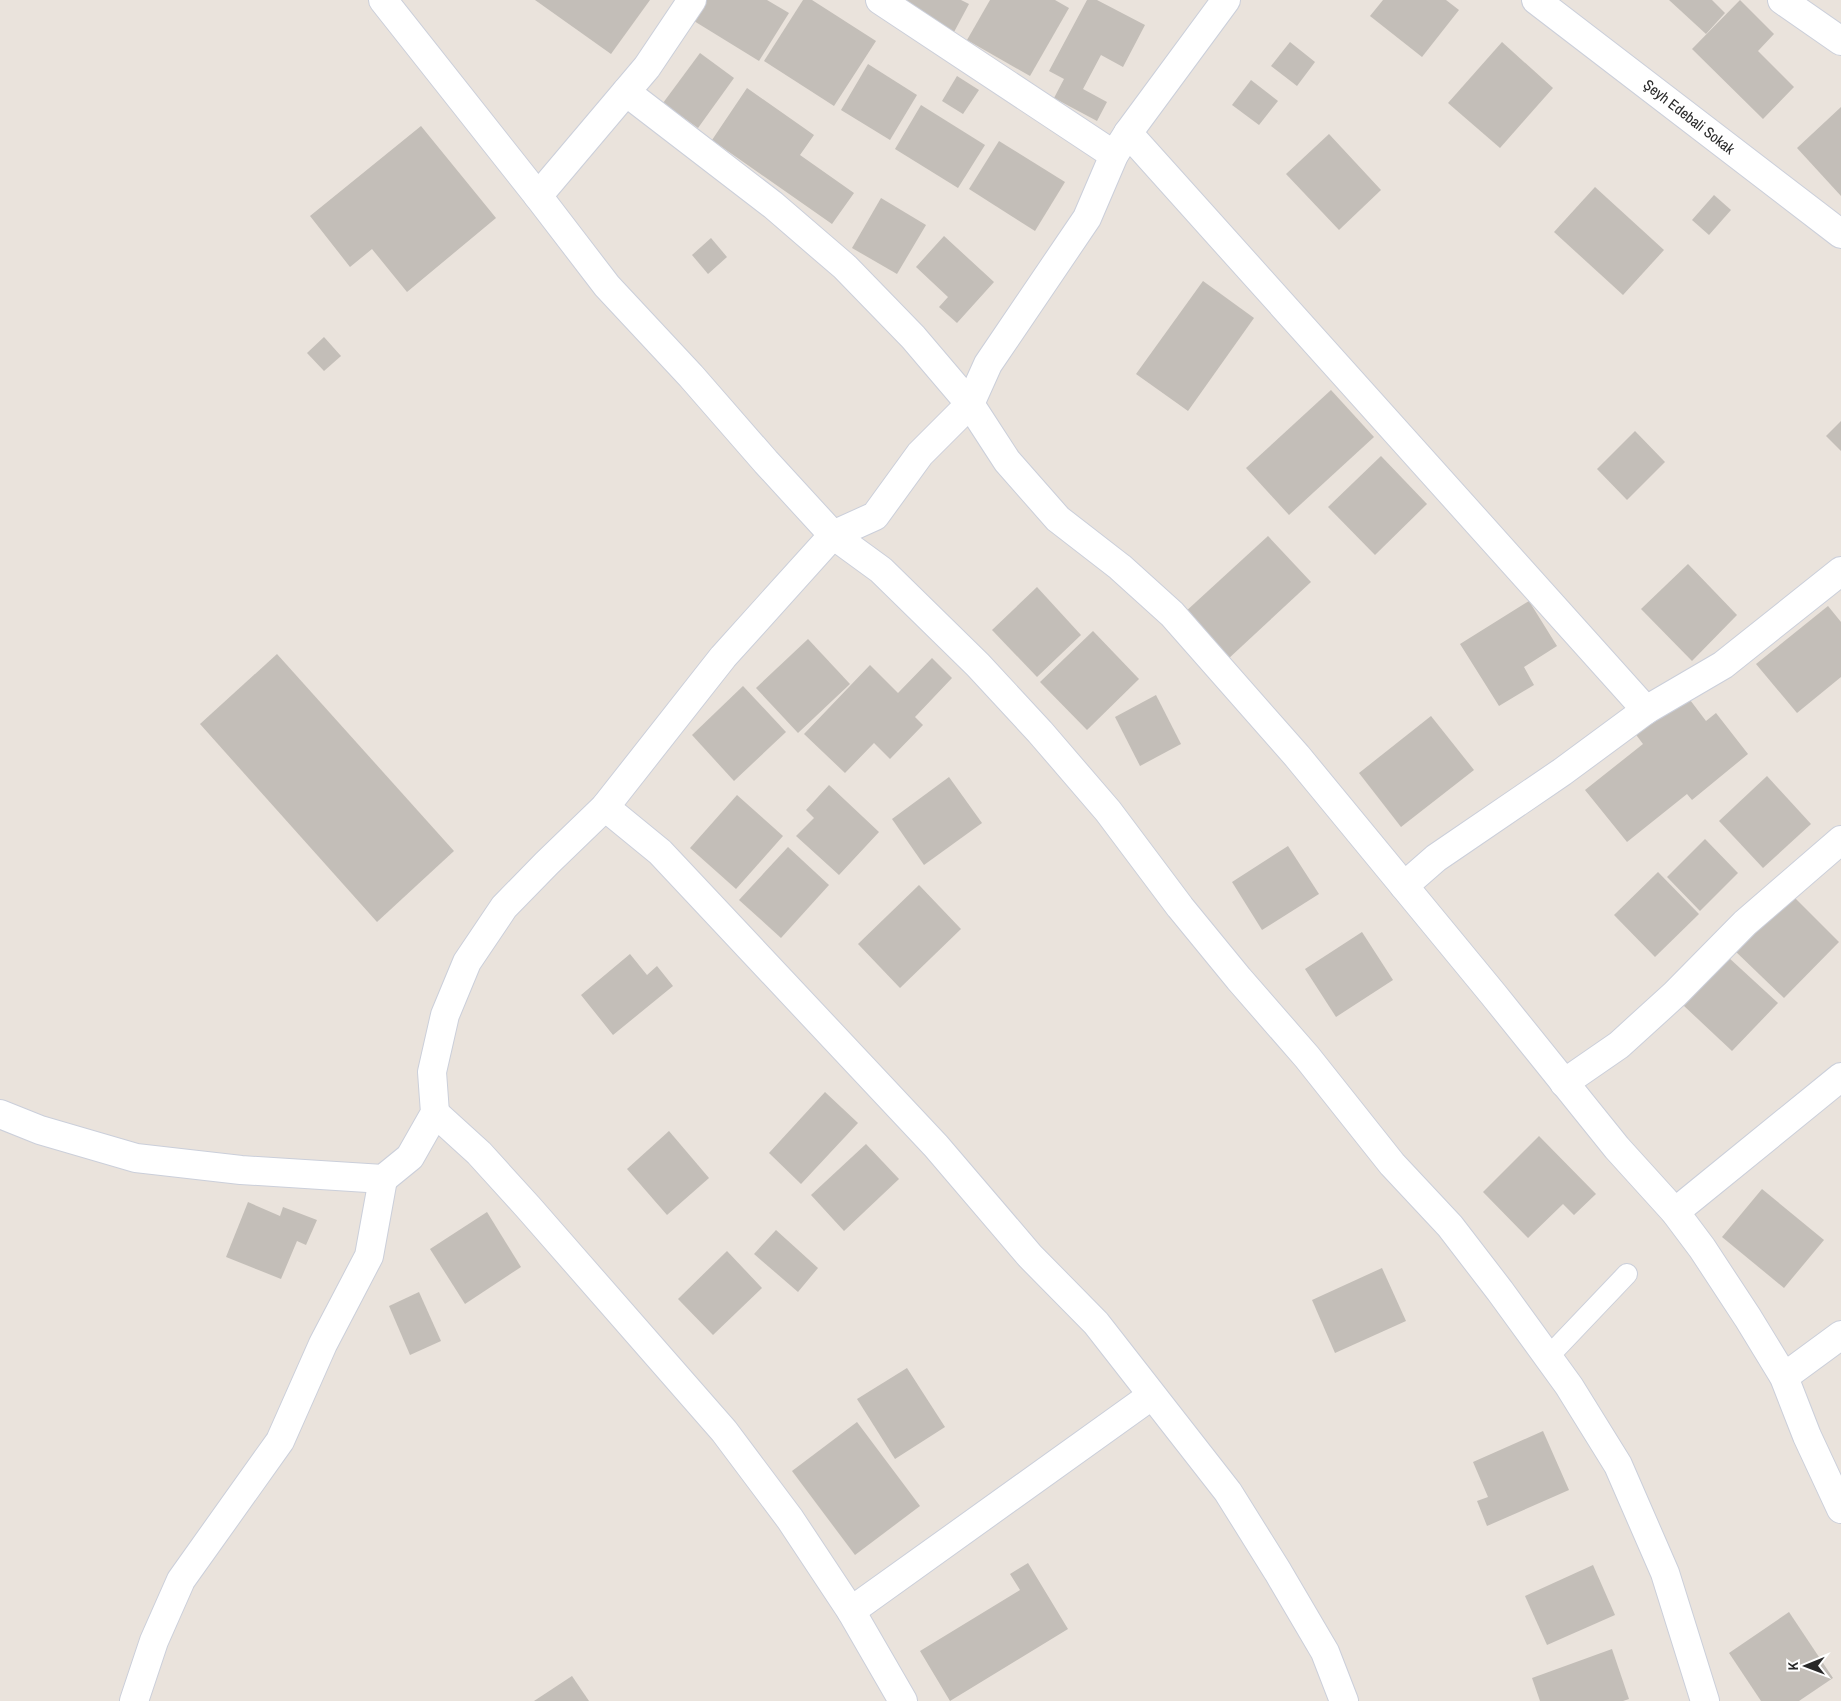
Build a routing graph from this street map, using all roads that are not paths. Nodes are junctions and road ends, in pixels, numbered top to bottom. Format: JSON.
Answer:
{"nodes":[{"id":1,"x":692,"y":0,"type":"edge"},
{"id":2,"x":880,"y":0,"type":"edge"},
{"id":3,"x":1226,"y":0,"type":"edge"},
{"id":4,"x":1536,"y":0,"type":"edge"},
{"id":5,"x":1782,"y":0,"type":"edge"},
{"id":6,"x":385,"y":1,"type":"edge"},
{"id":7,"x":1841,"y":41,"type":"edge"},
{"id":8,"x":626,"y":92,"type":"junction"},
{"id":9,"x":1128,"y":132,"type":"junction"},
{"id":10,"x":1114,"y":155,"type":"junction"},
{"id":11,"x":538,"y":196,"type":"junction"},
{"id":12,"x":1841,"y":234,"type":"edge"},
{"id":13,"x":970,"y":404,"type":"junction"},
{"id":14,"x":833,"y":535,"type":"junction"},
{"id":15,"x":1839,"y":577,"type":"edge"},
{"id":16,"x":1646,"y":710,"type":"junction"},
{"id":17,"x":605,"y":807,"type":"junction"},
{"id":18,"x":1841,"y":840,"type":"edge"},
{"id":19,"x":1404,"y":886,"type":"junction"},
{"id":20,"x":1841,"y":1077,"type":"edge"},
{"id":21,"x":1564,"y":1083,"type":"junction"},
{"id":22,"x":435,"y":1112,"type":"junction"},
{"id":23,"x":0,"y":1114,"type":"edge"},
{"id":24,"x":383,"y":1178,"type":"junction"},
{"id":25,"x":1675,"y":1212,"type":"junction"},
{"id":26,"x":1627,"y":1274,"type":"dead end"},
{"id":27,"x":1841,"y":1335,"type":"edge"},
{"id":28,"x":1548,"y":1357,"type":"junction"},
{"id":29,"x":1784,"y":1377,"type":"junction"},
{"id":30,"x":1151,"y":1396,"type":"junction"},
{"id":31,"x":1841,"y":1509,"type":"edge"},
{"id":32,"x":851,"y":1611,"type":"junction"},
{"id":33,"x":134,"y":1701,"type":"edge"},
{"id":34,"x":903,"y":1701,"type":"edge"},
{"id":35,"x":1344,"y":1701,"type":"edge"},
{"id":36,"x":1705,"y":1701,"type":"edge"}],
"edges":[{"from":1,"to":8,"type":"street"},
{"from":2,"to":10,"type":"street"},
{"from":3,"to":9,"type":"street"},
{"from":4,"to":12,"type":"street","name":"Şeyh Edebali Sokak"},
{"from":5,"to":7,"type":"street"},
{"from":6,"to":11,"type":"street"},
{"from":8,"to":11,"type":"street"},
{"from":8,"to":13,"type":"street"},
{"from":9,"to":10,"type":"street"},
{"from":9,"to":16,"type":"street"},
{"from":10,"to":13,"type":"street"},
{"from":11,"to":14,"type":"street"},
{"from":13,"to":14,"type":"street"},
{"from":13,"to":19,"type":"street"},
{"from":14,"to":17,"type":"street"},
{"from":14,"to":28,"type":"street"},
{"from":15,"to":16,"type":"street"},
{"from":16,"to":19,"type":"street"},
{"from":17,"to":22,"type":"street"},
{"from":17,"to":30,"type":"street"},
{"from":18,"to":21,"type":"street"},
{"from":19,"to":21,"type":"street"},
{"from":20,"to":25,"type":"street"},
{"from":21,"to":25,"type":"street"},
{"from":22,"to":24,"type":"street"},
{"from":22,"to":32,"type":"street"},
{"from":23,"to":24,"type":"street"},
{"from":24,"to":33,"type":"street"},
{"from":25,"to":29,"type":"street"},
{"from":26,"to":28,"type":"lane"},
{"from":27,"to":29,"type":"street"},
{"from":28,"to":36,"type":"street"},
{"from":29,"to":31,"type":"street"},
{"from":30,"to":32,"type":"street"},
{"from":30,"to":35,"type":"street"},
{"from":32,"to":34,"type":"street"}]}
